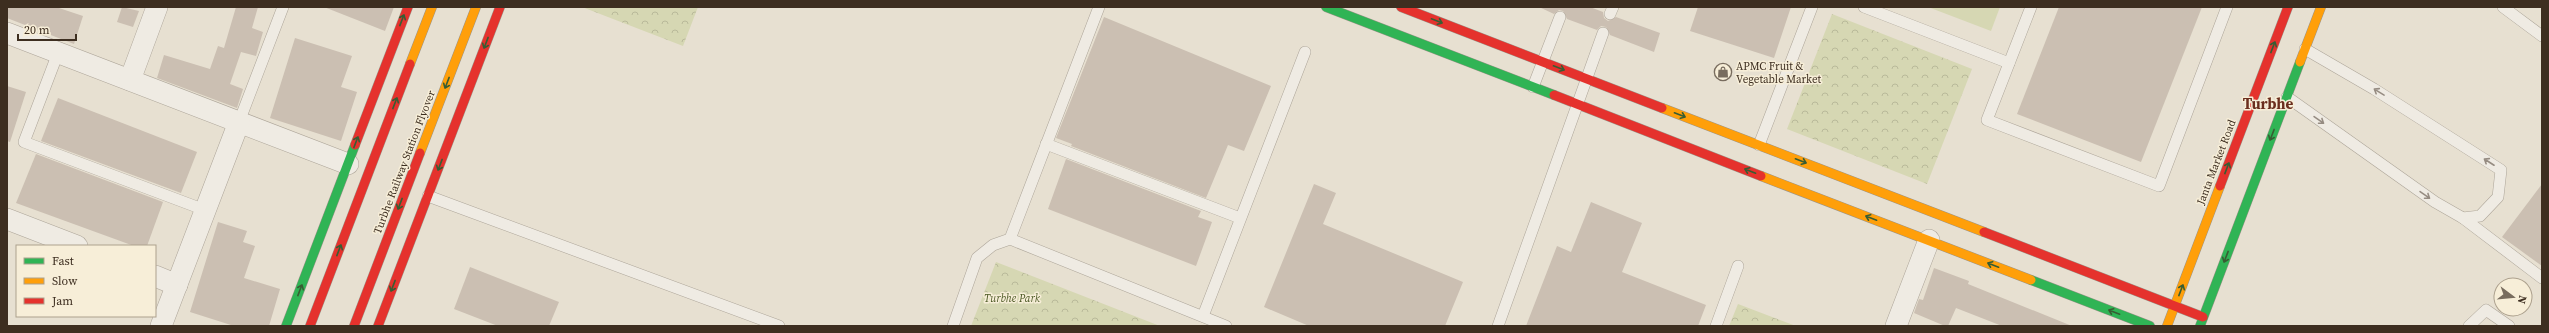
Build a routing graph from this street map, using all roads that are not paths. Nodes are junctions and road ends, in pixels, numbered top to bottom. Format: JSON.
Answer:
{"nodes":[{"id":1,"x":157,"y":7,"type":"edge"},
{"id":2,"x":283,"y":7,"type":"edge"},
{"id":3,"x":408,"y":7,"type":"edge"},
{"id":4,"x":432,"y":7,"type":"edge"},
{"id":5,"x":476,"y":7,"type":"edge"},
{"id":6,"x":500,"y":7,"type":"edge"},
{"id":7,"x":1099,"y":7,"type":"edge"},
{"id":8,"x":1328,"y":7,"type":"edge"},
{"id":9,"x":1401,"y":7,"type":"edge"},
{"id":10,"x":1812,"y":7,"type":"edge"},
{"id":11,"x":1864,"y":7,"type":"edge"},
{"id":12,"x":2031,"y":7,"type":"edge"},
{"id":13,"x":2227,"y":7,"type":"edge"},
{"id":14,"x":2288,"y":7,"type":"edge"},
{"id":15,"x":2321,"y":7,"type":"edge"},
{"id":16,"x":2502,"y":7,"type":"edge"},
{"id":17,"x":1560,"y":16,"type":"dead end"},
{"id":18,"x":7,"y":33,"type":"edge"},
{"id":19,"x":1603,"y":33,"type":"dead end"},
{"id":20,"x":2542,"y":36,"type":"edge"},
{"id":21,"x":2305,"y":49,"type":"junction"},
{"id":22,"x":1305,"y":52,"type":"dead end"},
{"id":23,"x":58,"y":53,"type":"junction"},
{"id":24,"x":1543,"y":62,"type":"junction"},
{"id":25,"x":2009,"y":62,"type":"junction"},
{"id":26,"x":1586,"y":78,"type":"junction"},
{"id":27,"x":130,"y":80,"type":"junction"},
{"id":28,"x":1533,"y":87,"type":"junction"},
{"id":29,"x":2287,"y":97,"type":"junction"},
{"id":30,"x":1576,"y":104,"type":"junction"},
{"id":31,"x":239,"y":122,"type":"junction"},
{"id":32,"x":1046,"y":144,"type":"junction"},
{"id":33,"x":1759,"y":145,"type":"junction"},
{"id":34,"x":348,"y":164,"type":"junction"},
{"id":35,"x":428,"y":196,"type":"junction"},
{"id":36,"x":205,"y":210,"type":"junction"},
{"id":37,"x":1240,"y":218,"type":"junction"},
{"id":38,"x":2463,"y":218,"type":"junction"},
{"id":39,"x":7,"y":219,"type":"edge"},
{"id":40,"x":1010,"y":239,"type":"junction"},
{"id":41,"x":1928,"y":240,"type":"junction"},
{"id":42,"x":74,"y":245,"type":"edge"},
{"id":43,"x":1738,"y":266,"type":"dead end"},
{"id":44,"x":156,"y":276,"type":"edge"},
{"id":45,"x":2542,"y":278,"type":"edge"},
{"id":46,"x":177,"y":285,"type":"junction"},
{"id":47,"x":2175,"y":306,"type":"junction"},
{"id":48,"x":1202,"y":316,"type":"junction"},
{"id":49,"x":2203,"y":317,"type":"junction"},
{"id":50,"x":161,"y":326,"type":"edge"},
{"id":51,"x":286,"y":326,"type":"edge"},
{"id":52,"x":310,"y":326,"type":"edge"},
{"id":53,"x":354,"y":326,"type":"edge"},
{"id":54,"x":378,"y":326,"type":"edge"},
{"id":55,"x":779,"y":326,"type":"edge"},
{"id":56,"x":953,"y":326,"type":"edge"},
{"id":57,"x":1226,"y":326,"type":"edge"},
{"id":58,"x":1498,"y":326,"type":"edge"},
{"id":59,"x":1716,"y":326,"type":"edge"},
{"id":60,"x":1896,"y":326,"type":"edge"},
{"id":61,"x":2150,"y":326,"type":"edge"},
{"id":62,"x":2167,"y":326,"type":"edge"},
{"id":63,"x":2200,"y":326,"type":"edge"},
{"id":64,"x":2469,"y":326,"type":"edge"},
{"id":65,"x":2509,"y":326,"type":"edge"}],
"edges":[{"from":1,"to":27,"type":"street"},
{"from":2,"to":31,"type":"lane"},
{"from":34,"to":3,"type":"main road","one_way":true},
{"from":52,"to":4,"type":"main road","one_way":true},
{"from":5,"to":53,"type":"main road","name":"Turbhe Railway Station Flyover","one_way":true},
{"from":6,"to":35,"type":"main road","one_way":true},
{"from":7,"to":32,"type":"lane"},
{"from":8,"to":28,"type":"main road"},
{"from":9,"to":24,"type":"main road","one_way":true},
{"from":10,"to":33,"type":"lane"},
{"from":11,"to":25,"type":"lane"},
{"from":12,"to":25,"type":"lane"},
{"from":13,"to":25,"type":"lane"},
{"from":47,"to":14,"type":"main road","name":"Janta Market Road","one_way":true},
{"from":15,"to":21,"type":"main road"},
{"from":16,"to":20,"type":"lane"},
{"from":17,"to":24,"type":"lane"},
{"from":18,"to":23,"type":"street"},
{"from":19,"to":26,"type":"lane"},
{"from":21,"to":29,"type":"main road"},
{"from":38,"to":21,"type":"lane","one_way":true},
{"from":22,"to":37,"type":"lane"},
{"from":23,"to":27,"type":"street"},
{"from":23,"to":36,"type":"lane"},
{"from":24,"to":26,"type":"main road","one_way":true},
{"from":24,"to":28,"type":"lane"},
{"from":26,"to":30,"type":"lane"},
{"from":26,"to":33,"type":"main road","one_way":true},
{"from":27,"to":31,"type":"street"},
{"from":28,"to":30,"type":"main road"},
{"from":29,"to":38,"type":"lane","one_way":true},
{"from":29,"to":49,"type":"main road","one_way":true},
{"from":41,"to":30,"type":"main road","one_way":true},
{"from":30,"to":58,"type":"lane"},
{"from":31,"to":34,"type":"street"},
{"from":31,"to":36,"type":"street"},
{"from":32,"to":37,"type":"lane"},
{"from":32,"to":40,"type":"lane"},
{"from":33,"to":47,"type":"main road","one_way":true},
{"from":51,"to":34,"type":"main road","one_way":true},
{"from":35,"to":54,"type":"main road","one_way":true},
{"from":35,"to":55,"type":"lane"},
{"from":36,"to":46,"type":"street"},
{"from":37,"to":48,"type":"lane"},
{"from":38,"to":45,"type":"lane"},
{"from":39,"to":42,"type":"street"},
{"from":40,"to":48,"type":"lane"},
{"from":40,"to":56,"type":"lane"},
{"from":41,"to":60,"type":"street"},
{"from":61,"to":41,"type":"main road","one_way":true},
{"from":43,"to":59,"type":"lane"},
{"from":44,"to":46,"type":"street"},
{"from":46,"to":50,"type":"street"},
{"from":47,"to":49,"type":"main road"},
{"from":47,"to":62,"type":"main road","name":"Janta Market Road"},
{"from":48,"to":57,"type":"lane"},
{"from":49,"to":63,"type":"main road"},
{"from":64,"to":65,"type":"lane"}]}
